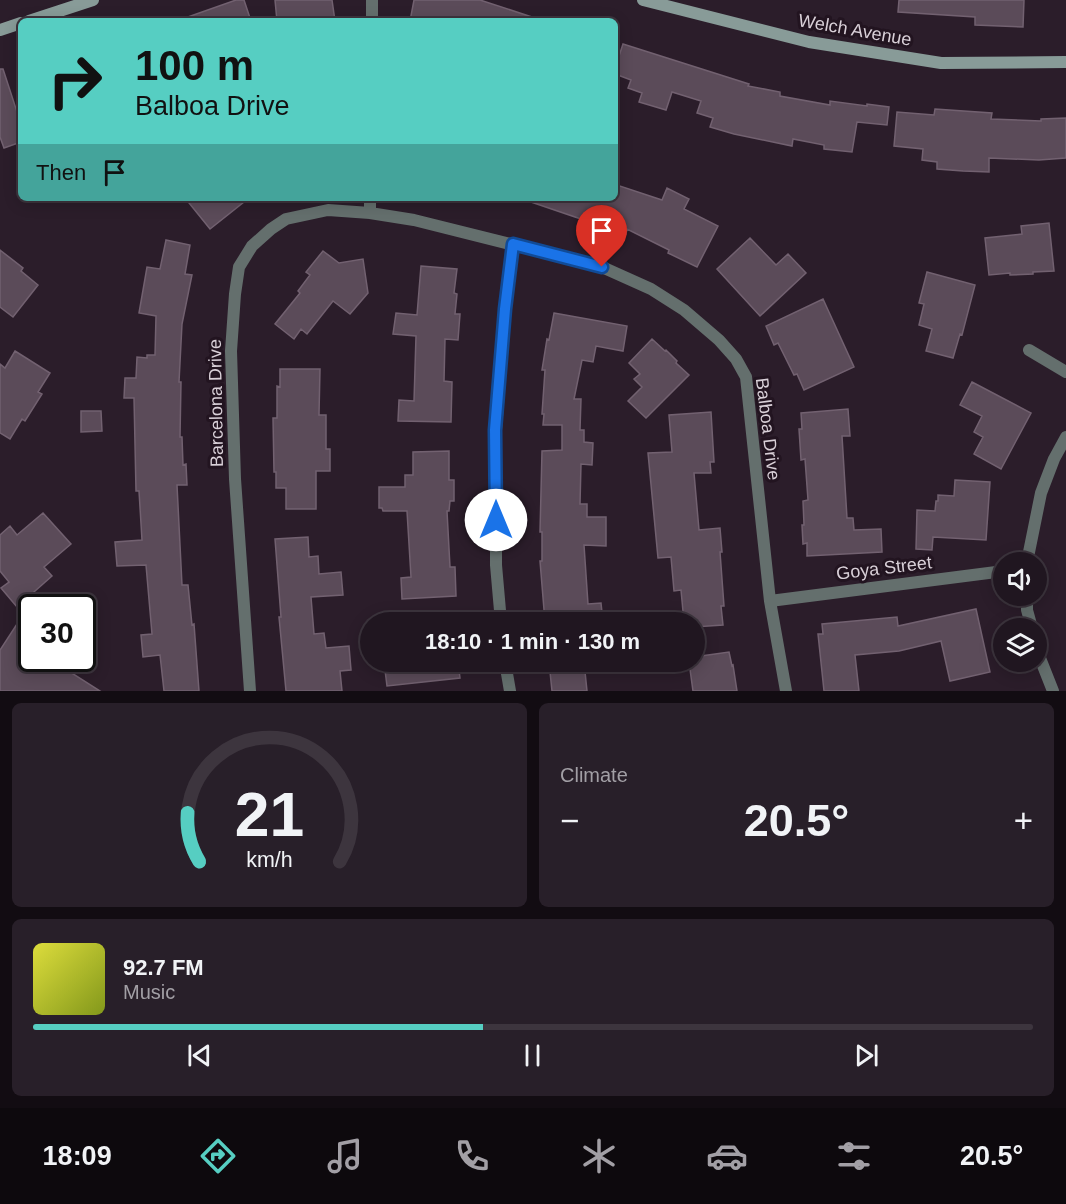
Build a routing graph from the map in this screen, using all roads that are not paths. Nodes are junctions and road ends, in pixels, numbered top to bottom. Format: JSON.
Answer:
{"nodes":[{"id":1,"x":93,"y":0,"type":"edge"},
{"id":2,"x":372,"y":0,"type":"edge"},
{"id":3,"x":643,"y":0,"type":"edge"},
{"id":4,"x":38,"y":18,"type":"edge"},
{"id":5,"x":372,"y":18,"type":"edge"},
{"id":6,"x":18,"y":25,"type":"edge"},
{"id":7,"x":0,"y":30,"type":"edge"},
{"id":8,"x":1066,"y":62,"type":"edge"},
{"id":9,"x":370,"y":201,"type":"edge"},
{"id":10,"x":369,"y":213,"type":"junction"},
{"id":11,"x":513,"y":244,"type":"junction"},
{"id":12,"x":1029,"y":350,"type":"dead end"},
{"id":13,"x":1066,"y":372,"type":"edge"},
{"id":14,"x":1066,"y":437,"type":"edge"},
{"id":15,"x":1029,"y":552,"type":"edge"},
{"id":16,"x":993,"y":572,"type":"edge"},
{"id":17,"x":770,"y":601,"type":"junction"},
{"id":18,"x":500,"y":612,"type":"edge"},
{"id":19,"x":507,"y":672,"type":"edge"},
{"id":20,"x":1045,"y":672,"type":"edge"},
{"id":21,"x":250,"y":691,"type":"edge"},
{"id":22,"x":510,"y":691,"type":"edge"},
{"id":23,"x":786,"y":691,"type":"edge"},
{"id":24,"x":1053,"y":691,"type":"edge"}],
"edges":[{"from":1,"to":4,"type":"street"},
{"from":2,"to":5,"type":"street"},
{"from":3,"to":8,"type":"street","name":"Welch Avenue"},
{"from":6,"to":7,"type":"street"},
{"from":9,"to":10,"type":"street"},
{"from":10,"to":11,"type":"street","name":"Balboa Drive"},
{"from":10,"to":21,"type":"street","name":"Barcelona Drive"},
{"from":11,"to":17,"type":"street","name":"Balboa Drive"},
{"from":11,"to":18,"type":"street"},
{"from":12,"to":13,"type":"street"},
{"from":14,"to":15,"type":"street"},
{"from":16,"to":17,"type":"street","name":"Goya Street"},
{"from":17,"to":23,"type":"street","name":"Balboa Drive"},
{"from":19,"to":22,"type":"street"},
{"from":20,"to":24,"type":"street"}]}
